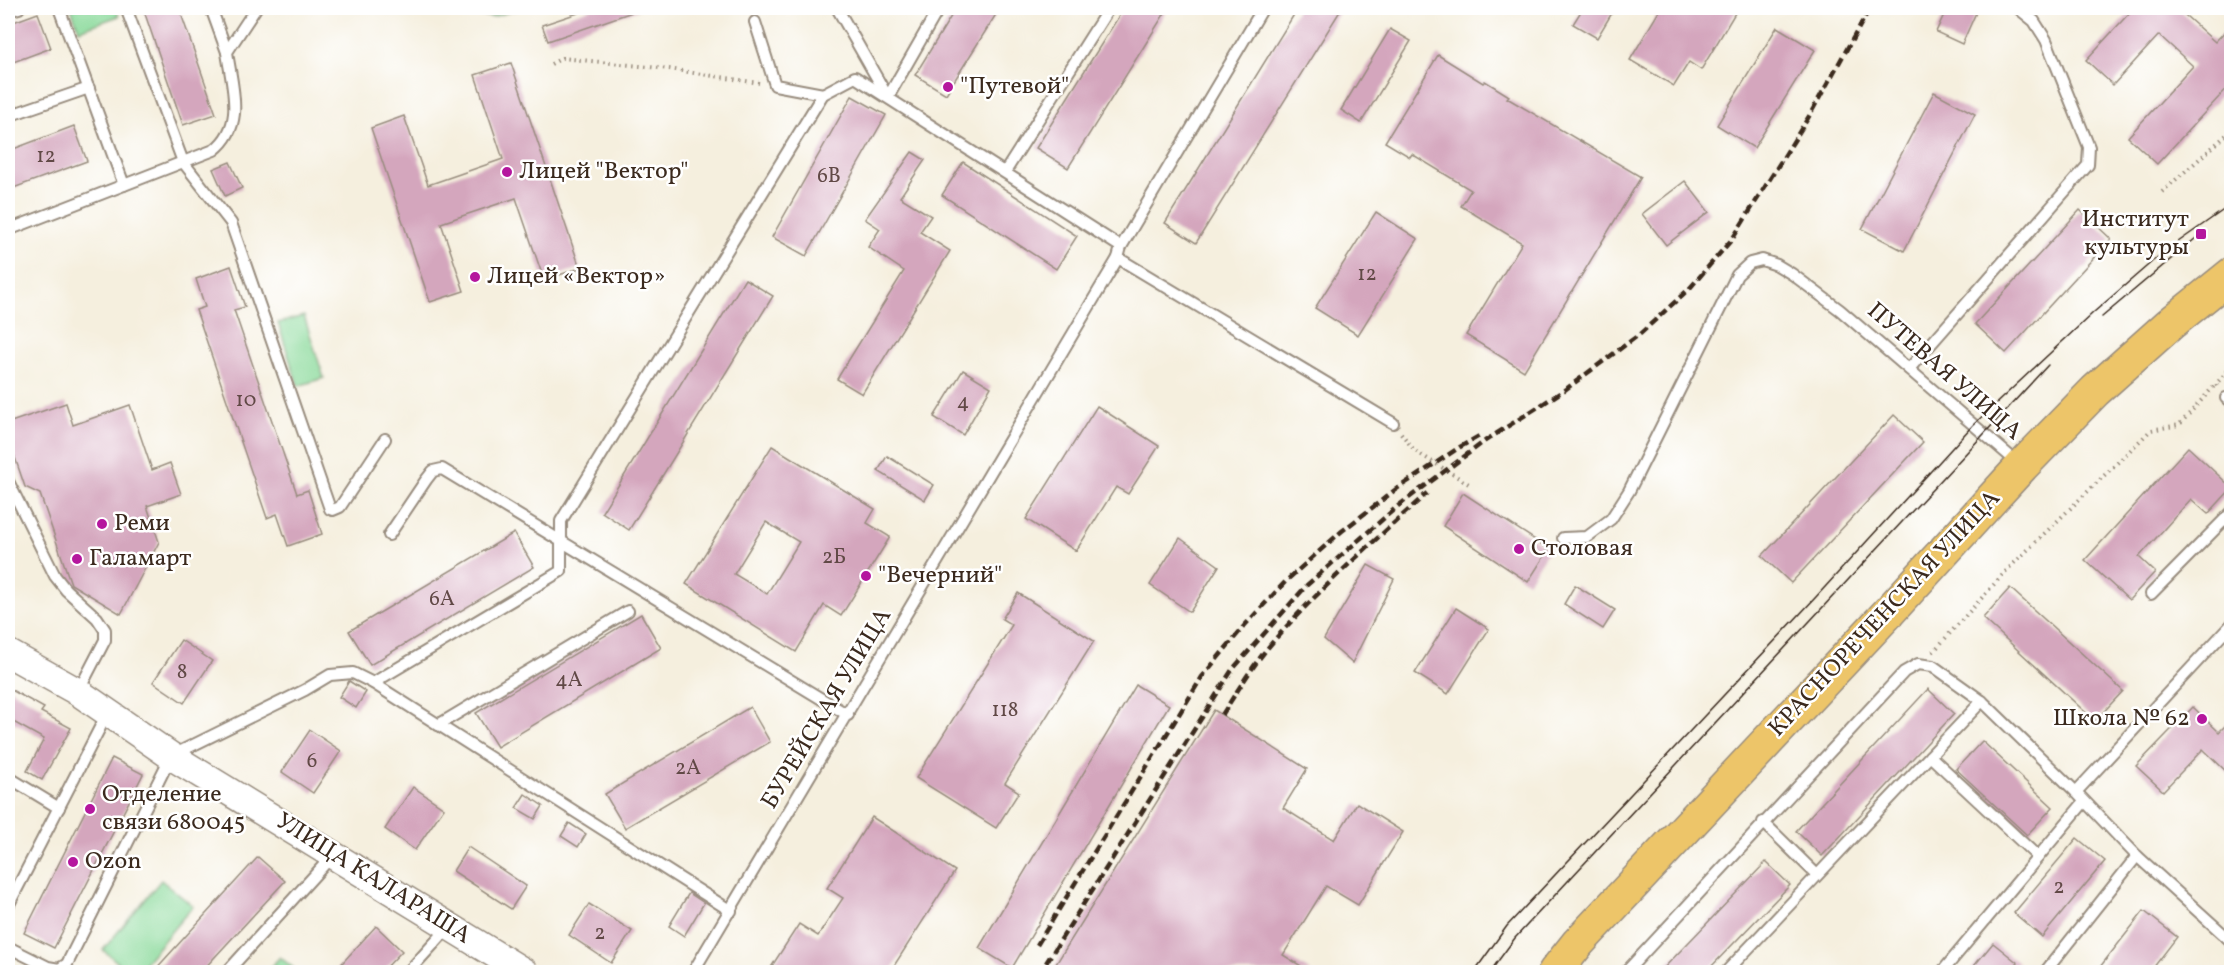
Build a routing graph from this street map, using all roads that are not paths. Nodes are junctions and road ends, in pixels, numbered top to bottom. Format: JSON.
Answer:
{"nodes":[{"id":1,"x":19,"y":8,"type":"edge"},
{"id":2,"x":59,"y":8,"type":"edge"},
{"id":3,"x":126,"y":8,"type":"edge"},
{"id":4,"x":211,"y":8,"type":"edge"},
{"id":5,"x":256,"y":8,"type":"edge"},
{"id":6,"x":837,"y":8,"type":"edge"},
{"id":7,"x":939,"y":8,"type":"edge"},
{"id":8,"x":1109,"y":8,"type":"edge"},
{"id":9,"x":1263,"y":8,"type":"edge"},
{"id":10,"x":2018,"y":8,"type":"edge"},
{"id":11,"x":8,"y":11,"type":"edge"},
{"id":12,"x":755,"y":22,"type":"dead end"},
{"id":13,"x":227,"y":52,"type":"junction"},
{"id":14,"x":89,"y":88,"type":"junction"},
{"id":15,"x":823,"y":94,"type":"junction"},
{"id":16,"x":888,"y":97,"type":"junction"},
{"id":17,"x":8,"y":116,"type":"edge"},
{"id":18,"x":183,"y":162,"type":"junction"},
{"id":19,"x":1005,"y":172,"type":"junction"},
{"id":20,"x":124,"y":185,"type":"junction"},
{"id":21,"x":8,"y":230,"type":"edge"},
{"id":22,"x":1120,"y":253,"type":"junction"},
{"id":23,"x":2232,"y":274,"type":"edge"},
{"id":24,"x":1909,"y":369,"type":"junction"},
{"id":25,"x":1393,"y":423,"type":"road end"},
{"id":26,"x":385,"y":439,"type":"dead end"},
{"id":27,"x":2022,"y":466,"type":"junction"},
{"id":28,"x":8,"y":481,"type":"edge"},
{"id":29,"x":2232,"y":512,"type":"edge"},
{"id":30,"x":389,"y":535,"type":"dead end"},
{"id":31,"x":1563,"y":538,"type":"dead end"},
{"id":32,"x":561,"y":540,"type":"junction"},
{"id":33,"x":2151,"y":594,"type":"dead end"},
{"id":34,"x":628,"y":611,"type":"dead end"},
{"id":35,"x":2232,"y":624,"type":"edge"},
{"id":36,"x":8,"y":653,"type":"edge"},
{"id":37,"x":373,"y":683,"type":"junction"},
{"id":38,"x":78,"y":693,"type":"junction"},
{"id":39,"x":1982,"y":700,"type":"junction"},
{"id":40,"x":108,"y":713,"type":"junction"},
{"id":41,"x":848,"y":715,"type":"junction"},
{"id":42,"x":438,"y":725,"type":"junction"},
{"id":43,"x":171,"y":756,"type":"junction"},
{"id":44,"x":1930,"y":756,"type":"junction"},
{"id":45,"x":8,"y":777,"type":"edge"},
{"id":46,"x":2076,"y":792,"type":"junction"},
{"id":47,"x":2084,"y":802,"type":"junction"},
{"id":48,"x":59,"y":808,"type":"junction"},
{"id":49,"x":1763,"y":822,"type":"junction"},
{"id":50,"x":333,"y":855,"type":"junction"},
{"id":51,"x":2138,"y":856,"type":"junction"},
{"id":52,"x":2038,"y":857,"type":"junction"},
{"id":53,"x":1816,"y":874,"type":"junction"},
{"id":54,"x":8,"y":906,"type":"edge"},
{"id":55,"x":731,"y":911,"type":"junction"},
{"id":56,"x":450,"y":927,"type":"junction"},
{"id":57,"x":2232,"y":942,"type":"edge"},
{"id":58,"x":8,"y":947,"type":"edge"},
{"id":59,"x":227,"y":972,"type":"edge"},
{"id":60,"x":408,"y":972,"type":"edge"},
{"id":61,"x":524,"y":972,"type":"edge"},
{"id":62,"x":693,"y":972,"type":"edge"},
{"id":63,"x":1555,"y":972,"type":"edge"},
{"id":64,"x":1626,"y":972,"type":"edge"},
{"id":65,"x":1726,"y":972,"type":"edge"},
{"id":66,"x":1942,"y":972,"type":"edge"},
{"id":67,"x":2045,"y":972,"type":"edge"}],
"edges":[{"from":1,"to":11,"type":"lane"},
{"from":2,"to":14,"type":"lane"},
{"from":3,"to":18,"type":"lane"},
{"from":4,"to":13,"type":"lane"},
{"from":5,"to":13,"type":"lane"},
{"from":6,"to":16,"type":"lane"},
{"from":7,"to":16,"type":"lane"},
{"from":8,"to":19,"type":"lane"},
{"from":9,"to":22,"type":"lane","name":"БУРЕЙСКАЯ УЛИЦА"},
{"from":10,"to":24,"type":"lane"},
{"from":12,"to":15,"type":"lane"},
{"from":13,"to":18,"type":"lane"},
{"from":14,"to":17,"type":"lane"},
{"from":14,"to":20,"type":"lane"},
{"from":15,"to":16,"type":"lane"},
{"from":15,"to":32,"type":"lane"},
{"from":16,"to":19,"type":"lane"},
{"from":18,"to":20,"type":"lane"},
{"from":18,"to":26,"type":"lane"},
{"from":19,"to":22,"type":"lane"},
{"from":20,"to":21,"type":"lane"},
{"from":22,"to":25,"type":"lane"},
{"from":22,"to":41,"type":"lane","name":"БУРЕЙСКАЯ УЛИЦА"},
{"from":23,"to":27,"type":"main road","name":"КРАСНОРЕЧЕНСКАЯ УЛИЦА"},
{"from":24,"to":27,"type":"lane","name":"ПУТЕВАЯ УЛИЦА"},
{"from":24,"to":31,"type":"lane","name":"ПУТЕВАЯ УЛИЦА"},
{"from":27,"to":63,"type":"main road","name":"КРАСНОРЕЧЕНСКАЯ УЛИЦА"},
{"from":28,"to":38,"type":"lane"},
{"from":29,"to":33,"type":"lane"},
{"from":30,"to":32,"type":"lane"},
{"from":32,"to":37,"type":"lane"},
{"from":32,"to":41,"type":"lane"},
{"from":34,"to":42,"type":"lane"},
{"from":35,"to":46,"type":"lane"},
{"from":36,"to":38,"type":"street","name":"УЛИЦА КАЛАРАША"},
{"from":37,"to":42,"type":"lane"},
{"from":37,"to":43,"type":"lane"},
{"from":38,"to":40,"type":"street","name":"УЛИЦА КАЛАРАША"},
{"from":39,"to":44,"type":"lane"},
{"from":39,"to":46,"type":"lane"},
{"from":39,"to":49,"type":"lane"},
{"from":40,"to":43,"type":"street","name":"УЛИЦА КАЛАРАША"},
{"from":40,"to":48,"type":"lane"},
{"from":41,"to":55,"type":"lane","name":"БУРЕЙСКАЯ УЛИЦА"},
{"from":42,"to":55,"type":"lane"},
{"from":43,"to":50,"type":"street","name":"УЛИЦА КАЛАРАША"},
{"from":43,"to":58,"type":"lane"},
{"from":44,"to":52,"type":"lane"},
{"from":44,"to":53,"type":"lane"},
{"from":45,"to":48,"type":"lane"},
{"from":46,"to":47,"type":"lane"},
{"from":47,"to":51,"type":"lane"},
{"from":47,"to":52,"type":"lane"},
{"from":48,"to":54,"type":"lane"},
{"from":49,"to":53,"type":"lane"},
{"from":49,"to":64,"type":"lane"},
{"from":50,"to":56,"type":"street","name":"УЛИЦА КАЛАРАША"},
{"from":50,"to":59,"type":"lane"},
{"from":51,"to":57,"type":"lane"},
{"from":51,"to":67,"type":"lane"},
{"from":52,"to":66,"type":"lane"},
{"from":53,"to":65,"type":"lane"},
{"from":55,"to":62,"type":"lane","name":"БУРЕЙСКАЯ УЛИЦА"},
{"from":56,"to":60,"type":"lane"},
{"from":56,"to":61,"type":"street","name":"УЛИЦА КАЛАРАША"}]}
